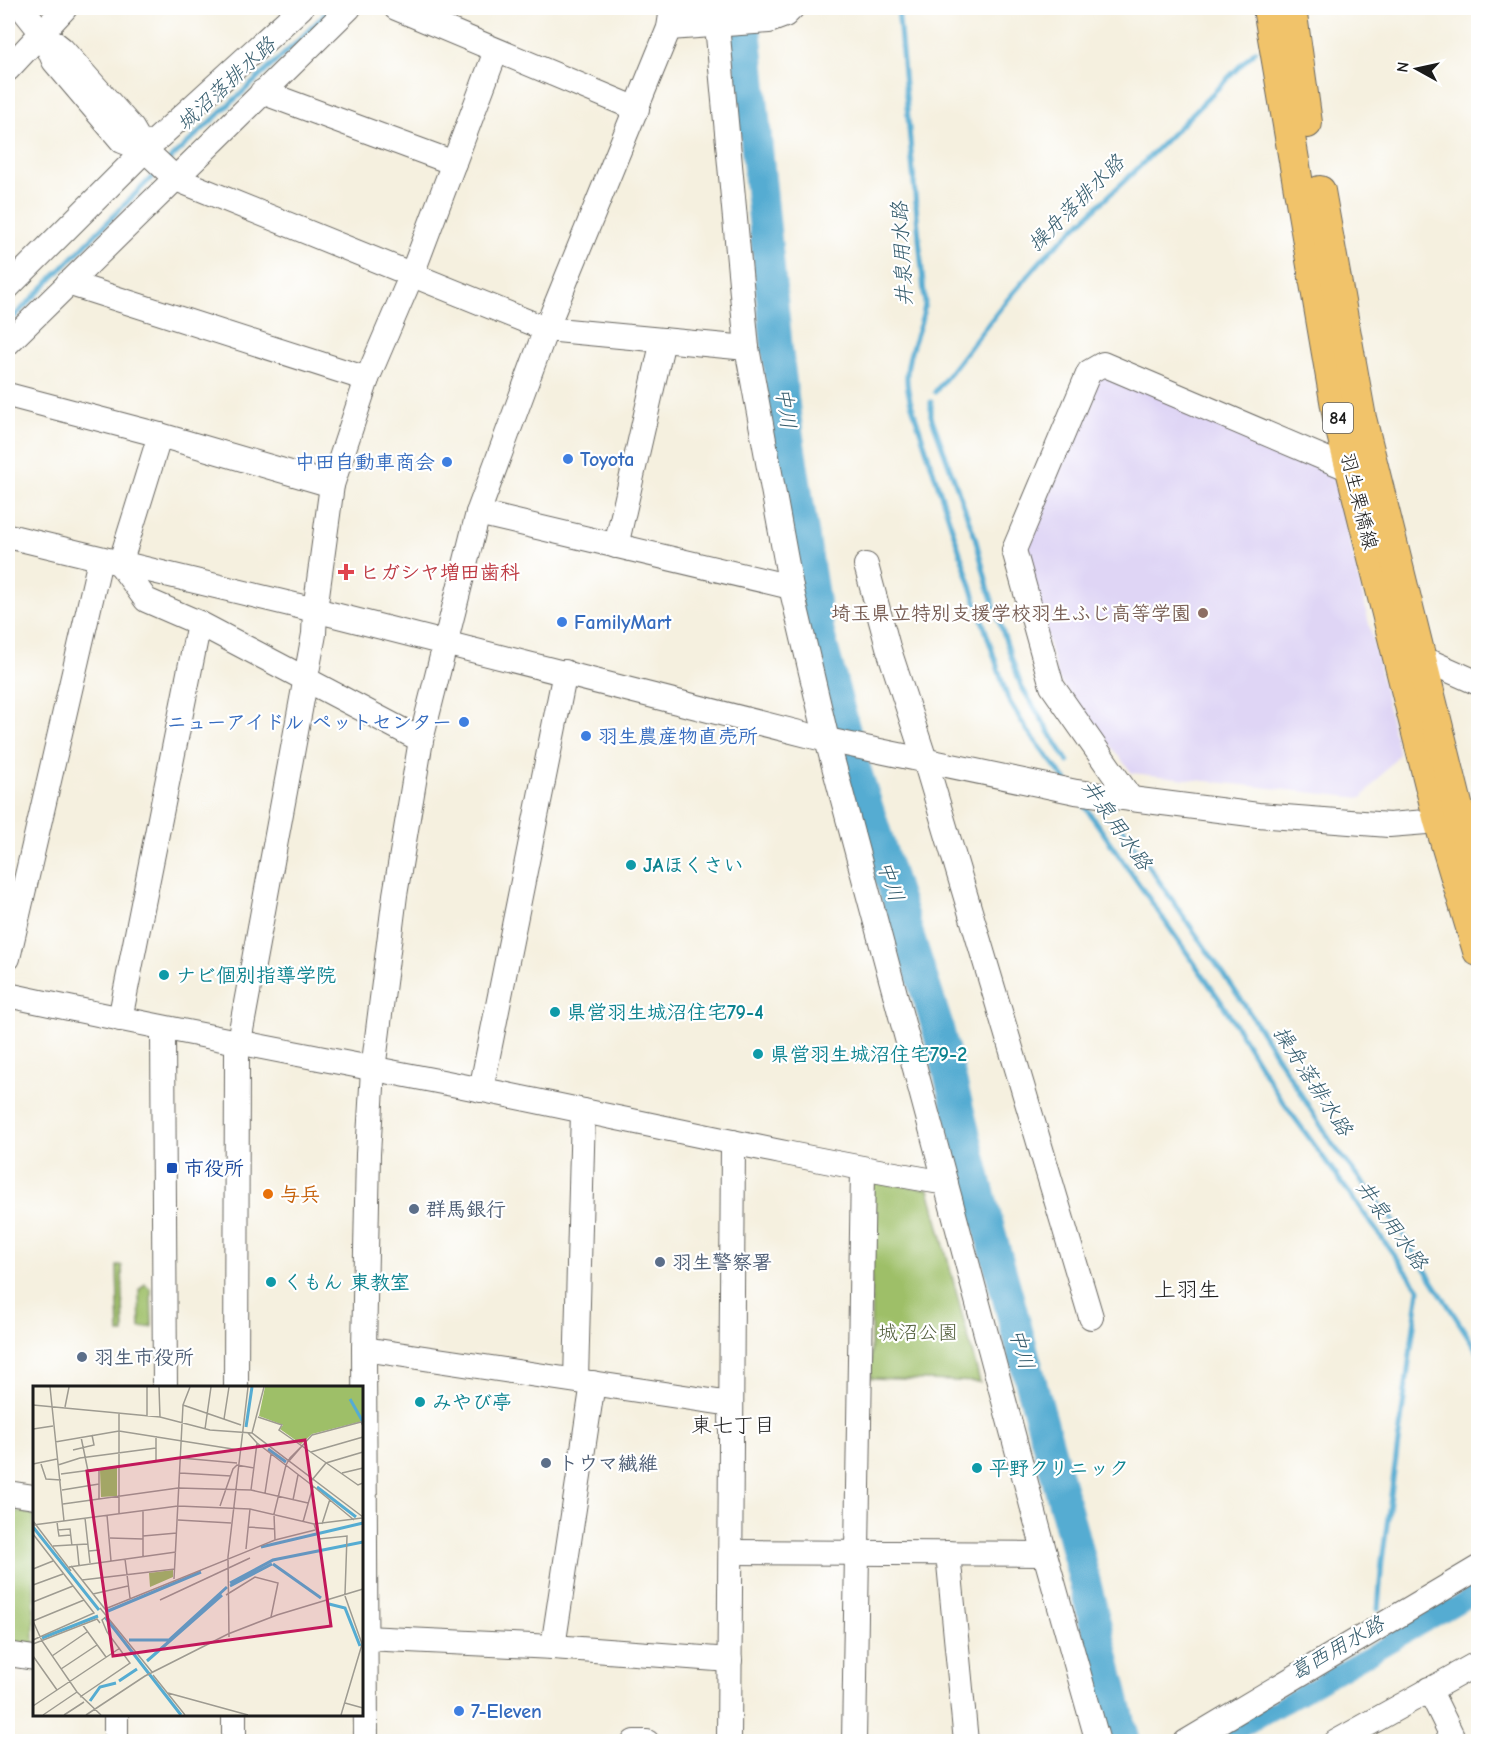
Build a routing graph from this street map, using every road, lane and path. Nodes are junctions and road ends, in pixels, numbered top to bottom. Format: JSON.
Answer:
{"nodes":[{"id":1,"x":22,"y":8,"type":"edge"},
{"id":2,"x":65,"y":8,"type":"edge"},
{"id":3,"x":302,"y":8,"type":"edge"},
{"id":4,"x":349,"y":8,"type":"edge"},
{"id":5,"x":396,"y":8,"type":"edge"},
{"id":6,"x":792,"y":8,"type":"edge"},
{"id":7,"x":1268,"y":8,"type":"edge"},
{"id":8,"x":1291,"y":8,"type":"edge"},
{"id":9,"x":670,"y":18,"type":"edge"},
{"id":10,"x":724,"y":25,"type":"junction"},
{"id":11,"x":42,"y":33,"type":"junction"},
{"id":12,"x":496,"y":51,"type":"junction"},
{"id":13,"x":8,"y":69,"type":"edge"},
{"id":14,"x":262,"y":93,"type":"junction"},
{"id":15,"x":637,"y":109,"type":"junction"},
{"id":16,"x":145,"y":150,"type":"junction"},
{"id":17,"x":454,"y":163,"type":"junction"},
{"id":18,"x":176,"y":179,"type":"junction"},
{"id":19,"x":412,"y":274,"type":"junction"},
{"id":20,"x":68,"y":283,"type":"junction"},
{"id":21,"x":8,"y":287,"type":"edge"},
{"id":22,"x":546,"y":329,"type":"junction"},
{"id":23,"x":663,"y":340,"type":"junction"},
{"id":24,"x":8,"y":343,"type":"edge"},
{"id":25,"x":747,"y":348,"type":"junction"},
{"id":26,"x":367,"y":379,"type":"junction"},
{"id":27,"x":8,"y":395,"type":"edge"},
{"id":28,"x":160,"y":435,"type":"junction"},
{"id":29,"x":1352,"y":470,"type":"junction"},
{"id":30,"x":332,"y":485,"type":"junction"},
{"id":31,"x":478,"y":513,"type":"junction"},
{"id":32,"x":8,"y":537,"type":"edge"},
{"id":33,"x":616,"y":546,"type":"junction"},
{"id":34,"x":110,"y":562,"type":"junction"},
{"id":35,"x":866,"y":565,"type":"dead end"},
{"id":36,"x":791,"y":587,"type":"junction"},
{"id":37,"x":315,"y":610,"type":"junction"},
{"id":38,"x":199,"y":623,"type":"junction"},
{"id":39,"x":444,"y":643,"type":"junction"},
{"id":40,"x":1433,"y":663,"type":"dead end"},
{"id":41,"x":565,"y":672,"type":"junction"},
{"id":42,"x":306,"y":679,"type":"junction"},
{"id":43,"x":1479,"y":683,"type":"edge"},
{"id":44,"x":421,"y":740,"type":"junction"},
{"id":45,"x":827,"y":740,"type":"junction"},
{"id":46,"x":925,"y":760,"type":"junction"},
{"id":47,"x":1131,"y":799,"type":"junction"},
{"id":48,"x":1450,"y":819,"type":"junction"},
{"id":49,"x":1479,"y":876,"type":"edge"},
{"id":50,"x":1479,"y":951,"type":"edge"},
{"id":51,"x":8,"y":958,"type":"edge"},
{"id":52,"x":8,"y":995,"type":"edge"},
{"id":53,"x":120,"y":1019,"type":"junction"},
{"id":54,"x":163,"y":1029,"type":"junction"},
{"id":55,"x":238,"y":1043,"type":"junction"},
{"id":56,"x":373,"y":1070,"type":"junction"},
{"id":57,"x":481,"y":1090,"type":"junction"},
{"id":58,"x":583,"y":1111,"type":"junction"},
{"id":59,"x":734,"y":1142,"type":"junction"},
{"id":60,"x":863,"y":1169,"type":"junction"},
{"id":61,"x":946,"y":1183,"type":"junction"},
{"id":62,"x":1091,"y":1317,"type":"dead end"},
{"id":63,"x":364,"y":1349,"type":"junction"},
{"id":64,"x":584,"y":1381,"type":"junction"},
{"id":65,"x":165,"y":1386,"type":"edge"},
{"id":66,"x":236,"y":1386,"type":"edge"},
{"id":67,"x":731,"y":1404,"type":"junction"},
{"id":68,"x":8,"y":1493,"type":"edge"},
{"id":69,"x":33,"y":1497,"type":"edge"},
{"id":70,"x":363,"y":1544,"type":"edge"},
{"id":71,"x":732,"y":1552,"type":"junction"},
{"id":72,"x":858,"y":1553,"type":"junction"},
{"id":73,"x":948,"y":1553,"type":"junction"},
{"id":74,"x":1045,"y":1554,"type":"junction"},
{"id":75,"x":1479,"y":1568,"type":"edge"},
{"id":76,"x":365,"y":1638,"type":"junction"},
{"id":77,"x":553,"y":1647,"type":"junction"},
{"id":78,"x":8,"y":1654,"type":"edge"},
{"id":79,"x":33,"y":1658,"type":"edge"},
{"id":80,"x":730,"y":1660,"type":"junction"},
{"id":81,"x":1479,"y":1663,"type":"edge"},
{"id":82,"x":1429,"y":1689,"type":"junction"},
{"id":83,"x":116,"y":1716,"type":"edge"},
{"id":84,"x":234,"y":1716,"type":"edge"},
{"id":85,"x":116,"y":1742,"type":"edge"},
{"id":86,"x":234,"y":1742,"type":"edge"},
{"id":87,"x":366,"y":1742,"type":"edge"},
{"id":88,"x":634,"y":1742,"type":"edge"},
{"id":89,"x":646,"y":1742,"type":"edge"},
{"id":90,"x":729,"y":1742,"type":"edge"},
{"id":91,"x":854,"y":1742,"type":"edge"},
{"id":92,"x":966,"y":1742,"type":"edge"},
{"id":93,"x":1098,"y":1742,"type":"edge"},
{"id":94,"x":1186,"y":1742,"type":"edge"},
{"id":95,"x":1336,"y":1742,"type":"edge"},
{"id":96,"x":1455,"y":1742,"type":"edge"}],
"edges":[{"from":1,"to":11,"type":"street"},
{"from":2,"to":11,"type":"street"},
{"from":3,"to":16,"type":"street"},
{"from":4,"to":14,"type":"street"},
{"from":5,"to":12,"type":"street"},
{"from":6,"to":10,"type":"street"},
{"from":7,"to":29,"type":"main road","name":"羽生栗橋線","number":"84"},
{"from":8,"to":48,"type":"main road","name":"羽生栗橋線","number":"84"},
{"from":9,"to":10,"type":"street"},
{"from":9,"to":15,"type":"street"},
{"from":10,"to":25,"type":"street"},
{"from":11,"to":13,"type":"street"},
{"from":11,"to":16,"type":"street"},
{"from":12,"to":15,"type":"street"},
{"from":12,"to":17,"type":"street"},
{"from":14,"to":17,"type":"street"},
{"from":14,"to":18,"type":"street"},
{"from":15,"to":22,"type":"street"},
{"from":16,"to":18,"type":"street"},
{"from":16,"to":21,"type":"street"},
{"from":17,"to":19,"type":"street"},
{"from":18,"to":19,"type":"street"},
{"from":18,"to":20,"type":"street"},
{"from":19,"to":22,"type":"street"},
{"from":19,"to":26,"type":"street"},
{"from":20,"to":24,"type":"street"},
{"from":20,"to":26,"type":"street"},
{"from":22,"to":23,"type":"street"},
{"from":22,"to":31,"type":"street"},
{"from":23,"to":25,"type":"street"},
{"from":23,"to":33,"type":"street"},
{"from":25,"to":36,"type":"street"},
{"from":26,"to":30,"type":"street"},
{"from":27,"to":28,"type":"street"},
{"from":28,"to":30,"type":"street"},
{"from":28,"to":34,"type":"street"},
{"from":29,"to":47,"type":"street"},
{"from":29,"to":48,"type":"main road","name":"羽生栗橋線","number":"84"},
{"from":30,"to":37,"type":"street"},
{"from":31,"to":33,"type":"street"},
{"from":31,"to":39,"type":"street"},
{"from":32,"to":34,"type":"street"},
{"from":33,"to":36,"type":"street"},
{"from":34,"to":37,"type":"street"},
{"from":34,"to":38,"type":"street"},
{"from":34,"to":51,"type":"street"},
{"from":35,"to":46,"type":"street"},
{"from":36,"to":45,"type":"street"},
{"from":37,"to":39,"type":"street"},
{"from":37,"to":42,"type":"street"},
{"from":38,"to":42,"type":"street"},
{"from":38,"to":53,"type":"street"},
{"from":39,"to":41,"type":"street"},
{"from":39,"to":44,"type":"street"},
{"from":40,"to":43,"type":"street"},
{"from":41,"to":45,"type":"street"},
{"from":41,"to":57,"type":"street"},
{"from":42,"to":44,"type":"street"},
{"from":42,"to":55,"type":"street"},
{"from":44,"to":56,"type":"street"},
{"from":45,"to":46,"type":"street"},
{"from":45,"to":61,"type":"street"},
{"from":46,"to":47,"type":"street"},
{"from":46,"to":62,"type":"street"},
{"from":47,"to":48,"type":"street"},
{"from":48,"to":49,"type":"main road","name":"羽生栗橋線","number":"84"},
{"from":48,"to":50,"type":"main road","name":"羽生栗橋線","number":"84"},
{"from":52,"to":53,"type":"street"},
{"from":53,"to":54,"type":"street"},
{"from":54,"to":55,"type":"street"},
{"from":54,"to":65,"type":"street"},
{"from":55,"to":56,"type":"street"},
{"from":55,"to":66,"type":"street"},
{"from":56,"to":57,"type":"street"},
{"from":56,"to":63,"type":"street"},
{"from":57,"to":58,"type":"street"},
{"from":58,"to":59,"type":"street"},
{"from":58,"to":64,"type":"street"},
{"from":59,"to":60,"type":"street"},
{"from":59,"to":67,"type":"street"},
{"from":60,"to":61,"type":"street"},
{"from":60,"to":72,"type":"street"},
{"from":61,"to":74,"type":"street"},
{"from":63,"to":64,"type":"street"},
{"from":63,"to":70,"type":"street"},
{"from":64,"to":67,"type":"street"},
{"from":64,"to":77,"type":"street"},
{"from":67,"to":71,"type":"street"},
{"from":68,"to":69,"type":"street"},
{"from":70,"to":76,"type":"street"},
{"from":71,"to":72,"type":"street"},
{"from":71,"to":80,"type":"street"},
{"from":72,"to":73,"type":"street"},
{"from":72,"to":91,"type":"street"},
{"from":73,"to":74,"type":"street"},
{"from":73,"to":92,"type":"street"},
{"from":74,"to":93,"type":"street"},
{"from":75,"to":94,"type":"street"},
{"from":76,"to":77,"type":"street"},
{"from":76,"to":87,"type":"street"},
{"from":77,"to":80,"type":"street"},
{"from":78,"to":79,"type":"street"},
{"from":80,"to":90,"type":"street"},
{"from":81,"to":82,"type":"street"},
{"from":82,"to":95,"type":"street"},
{"from":82,"to":96,"type":"street"},
{"from":83,"to":85,"type":"street"},
{"from":84,"to":86,"type":"street"},
{"from":88,"to":89,"type":"street"}]}
